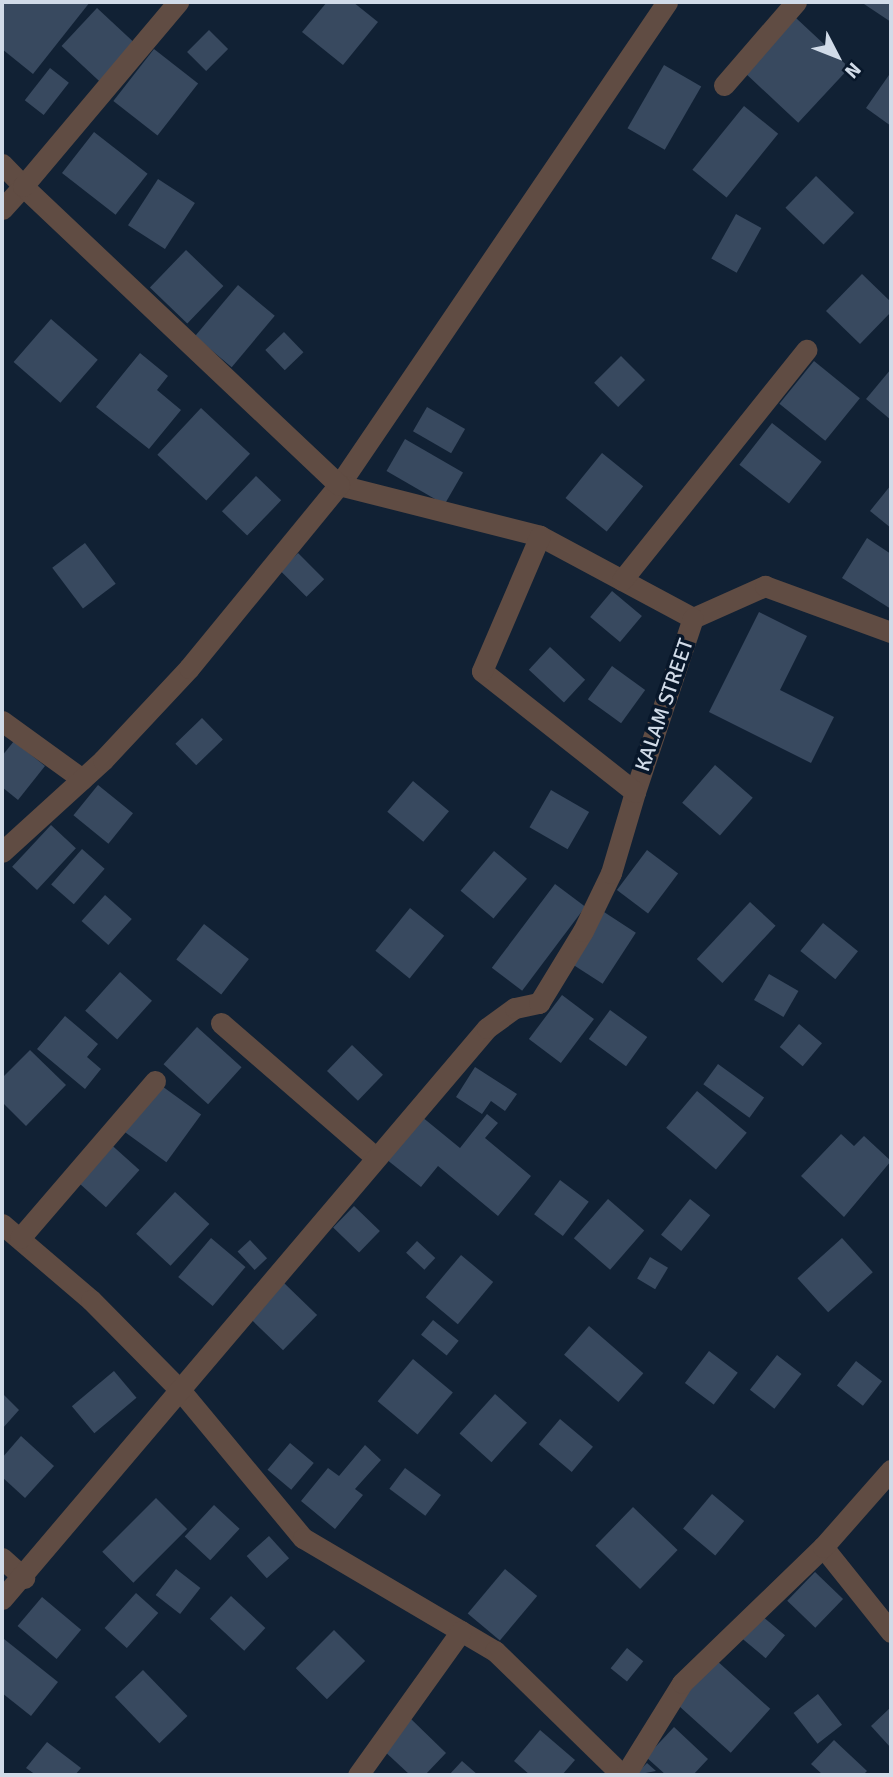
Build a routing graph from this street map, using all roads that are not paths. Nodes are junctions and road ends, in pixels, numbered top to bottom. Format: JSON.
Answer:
{"nodes":[{"id":1,"x":178,"y":2,"type":"edge"},
{"id":2,"x":667,"y":2,"type":"edge"},
{"id":3,"x":796,"y":2,"type":"edge"},
{"id":4,"x":724,"y":85,"type":"dead end"},
{"id":5,"x":2,"y":164,"type":"edge"},
{"id":6,"x":23,"y":186,"type":"junction"},
{"id":7,"x":2,"y":209,"type":"edge"},
{"id":8,"x":806,"y":350,"type":"dead end"},
{"id":9,"x":339,"y":485,"type":"junction"},
{"id":10,"x":540,"y":536,"type":"junction"},
{"id":11,"x":622,"y":580,"type":"junction"},
{"id":12,"x":693,"y":618,"type":"junction"},
{"id":13,"x":891,"y":632,"type":"edge"},
{"id":14,"x":2,"y":721,"type":"edge"},
{"id":15,"x":82,"y":779,"type":"junction"},
{"id":16,"x":635,"y":792,"type":"junction"},
{"id":17,"x":2,"y":852,"type":"edge"},
{"id":18,"x":221,"y":1023,"type":"dead end"},
{"id":19,"x":155,"y":1081,"type":"dead end"},
{"id":20,"x":375,"y":1157,"type":"junction"},
{"id":21,"x":2,"y":1224,"type":"edge"},
{"id":22,"x":20,"y":1238,"type":"junction"},
{"id":23,"x":180,"y":1390,"type":"junction"},
{"id":24,"x":891,"y":1470,"type":"edge"},
{"id":25,"x":823,"y":1547,"type":"junction"},
{"id":26,"x":2,"y":1558,"type":"edge"},
{"id":27,"x":24,"y":1578,"type":"junction"},
{"id":28,"x":2,"y":1599,"type":"edge"},
{"id":29,"x":461,"y":1631,"type":"junction"},
{"id":30,"x":891,"y":1632,"type":"edge"},
{"id":31,"x":358,"y":1775,"type":"edge"},
{"id":32,"x":623,"y":1775,"type":"edge"}],
"edges":[{"from":1,"to":6,"type":"street"},
{"from":2,"to":9,"type":"street"},
{"from":3,"to":4,"type":"street"},
{"from":5,"to":6,"type":"street"},
{"from":6,"to":7,"type":"street"},
{"from":6,"to":9,"type":"street"},
{"from":8,"to":11,"type":"street"},
{"from":9,"to":10,"type":"street"},
{"from":9,"to":15,"type":"street"},
{"from":10,"to":11,"type":"street"},
{"from":10,"to":16,"type":"street"},
{"from":11,"to":12,"type":"street"},
{"from":12,"to":13,"type":"street"},
{"from":12,"to":16,"type":"street","name":"KALAM STREET"},
{"from":14,"to":15,"type":"street"},
{"from":15,"to":17,"type":"street"},
{"from":16,"to":20,"type":"street","name":"KALAM STREET"},
{"from":18,"to":20,"type":"street"},
{"from":19,"to":22,"type":"street"},
{"from":20,"to":23,"type":"street","name":"KALAM STREET"},
{"from":21,"to":22,"type":"street"},
{"from":22,"to":23,"type":"street"},
{"from":23,"to":27,"type":"street","name":"KALAM STREET"},
{"from":23,"to":29,"type":"street"},
{"from":24,"to":25,"type":"street"},
{"from":25,"to":30,"type":"street"},
{"from":25,"to":32,"type":"street"},
{"from":26,"to":27,"type":"street"},
{"from":27,"to":28,"type":"street","name":"KALAM STREET"},
{"from":29,"to":31,"type":"street"},
{"from":29,"to":32,"type":"street"}]}
